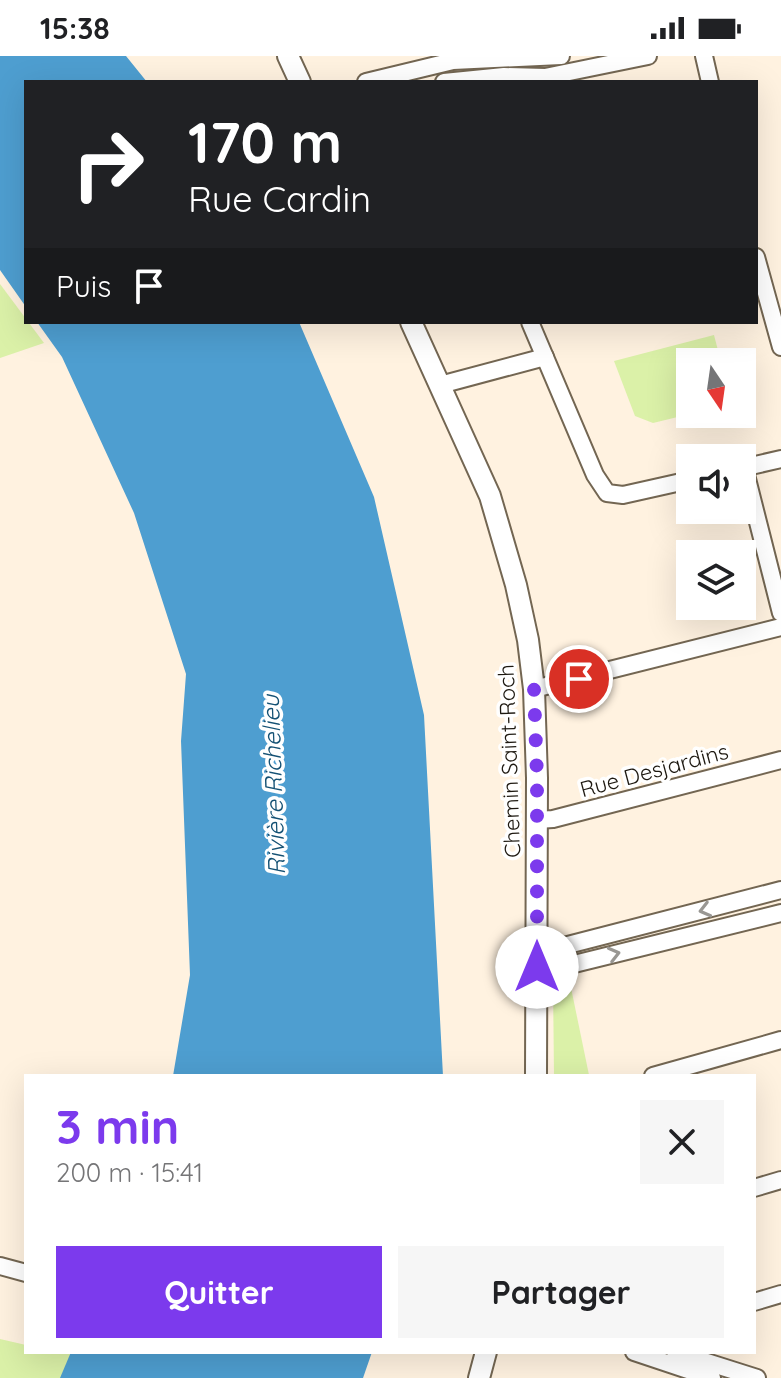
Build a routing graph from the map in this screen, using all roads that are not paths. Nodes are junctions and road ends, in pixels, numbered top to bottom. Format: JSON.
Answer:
{"nodes":[{"id":1,"x":288,"y":56,"type":"edge"},
{"id":2,"x":561,"y":56,"type":"edge"},
{"id":3,"x":648,"y":56,"type":"edge"},
{"id":4,"x":704,"y":56,"type":"edge"},
{"id":5,"x":427,"y":68,"type":"edge"},
{"id":6,"x":299,"y":80,"type":"edge"},
{"id":7,"x":375,"y":80,"type":"edge"},
{"id":8,"x":464,"y":80,"type":"edge"},
{"id":9,"x":710,"y":80,"type":"edge"},
{"id":10,"x":758,"y":264,"type":"edge"},
{"id":11,"x":412,"y":324,"type":"edge"},
{"id":12,"x":531,"y":324,"type":"edge"},
{"id":13,"x":781,"y":347,"type":"edge"},
{"id":14,"x":545,"y":357,"type":"junction"},
{"id":15,"x":440,"y":385,"type":"junction"},
{"id":16,"x":781,"y":459,"type":"edge"},
{"id":17,"x":756,"y":464,"type":"edge"},
{"id":18,"x":676,"y":483,"type":"edge"},
{"id":19,"x":756,"y":517,"type":"edge"},
{"id":20,"x":781,"y":613,"type":"edge"},
{"id":21,"x":781,"y":627,"type":"edge"},
{"id":22,"x":534,"y":689,"type":"junction"},
{"id":23,"x":781,"y":760,"type":"edge"},
{"id":24,"x":537,"y":820,"type":"junction"},
{"id":25,"x":781,"y":890,"type":"edge"},
{"id":26,"x":781,"y":913,"type":"edge"},
{"id":27,"x":537,"y":958,"type":"junction"},
{"id":28,"x":781,"y":1040,"type":"edge"},
{"id":29,"x":536,"y":1074,"type":"edge"},
{"id":30,"x":660,"y":1074,"type":"edge"},
{"id":31,"x":781,"y":1180,"type":"edge"},
{"id":32,"x":756,"y":1187,"type":"edge"},
{"id":33,"x":0,"y":1266,"type":"edge"},
{"id":34,"x":24,"y":1272,"type":"edge"},
{"id":35,"x":781,"y":1294,"type":"edge"},
{"id":36,"x":756,"y":1301,"type":"edge"},
{"id":37,"x":485,"y":1354,"type":"edge"},
{"id":38,"x":667,"y":1355,"type":"edge"},
{"id":39,"x":479,"y":1378,"type":"edge"},
{"id":40,"x":712,"y":1378,"type":"edge"},
{"id":41,"x":757,"y":1378,"type":"edge"}],
"edges":[{"from":1,"to":6,"type":"main road"},
{"from":2,"to":5,"type":"street"},
{"from":3,"to":8,"type":"street"},
{"from":4,"to":9,"type":"street"},
{"from":5,"to":7,"type":"street"},
{"from":10,"to":13,"type":"street"},
{"from":11,"to":15,"type":"main road","name":"Chemin Saint-Roch"},
{"from":12,"to":14,"type":"street"},
{"from":14,"to":15,"type":"street"},
{"from":14,"to":18,"type":"street"},
{"from":15,"to":22,"type":"main road","name":"Chemin Saint-Roch"},
{"from":16,"to":17,"type":"street"},
{"from":19,"to":20,"type":"street"},
{"from":21,"to":22,"type":"street"},
{"from":22,"to":24,"type":"main road","name":"Chemin Saint-Roch"},
{"from":23,"to":24,"type":"street","name":"Rue Desjardins"},
{"from":24,"to":27,"type":"main road","name":"Chemin Saint-Roch"},
{"from":25,"to":27,"type":"street","one_way":true},
{"from":27,"to":26,"type":"street","one_way":true},
{"from":27,"to":29,"type":"main road","name":"Chemin Saint-Roch"},
{"from":28,"to":30,"type":"street"},
{"from":31,"to":32,"type":"street"},
{"from":33,"to":34,"type":"street"},
{"from":35,"to":36,"type":"street"},
{"from":37,"to":39,"type":"main road"},
{"from":38,"to":40,"type":"street"},
{"from":38,"to":41,"type":"street"}]}
